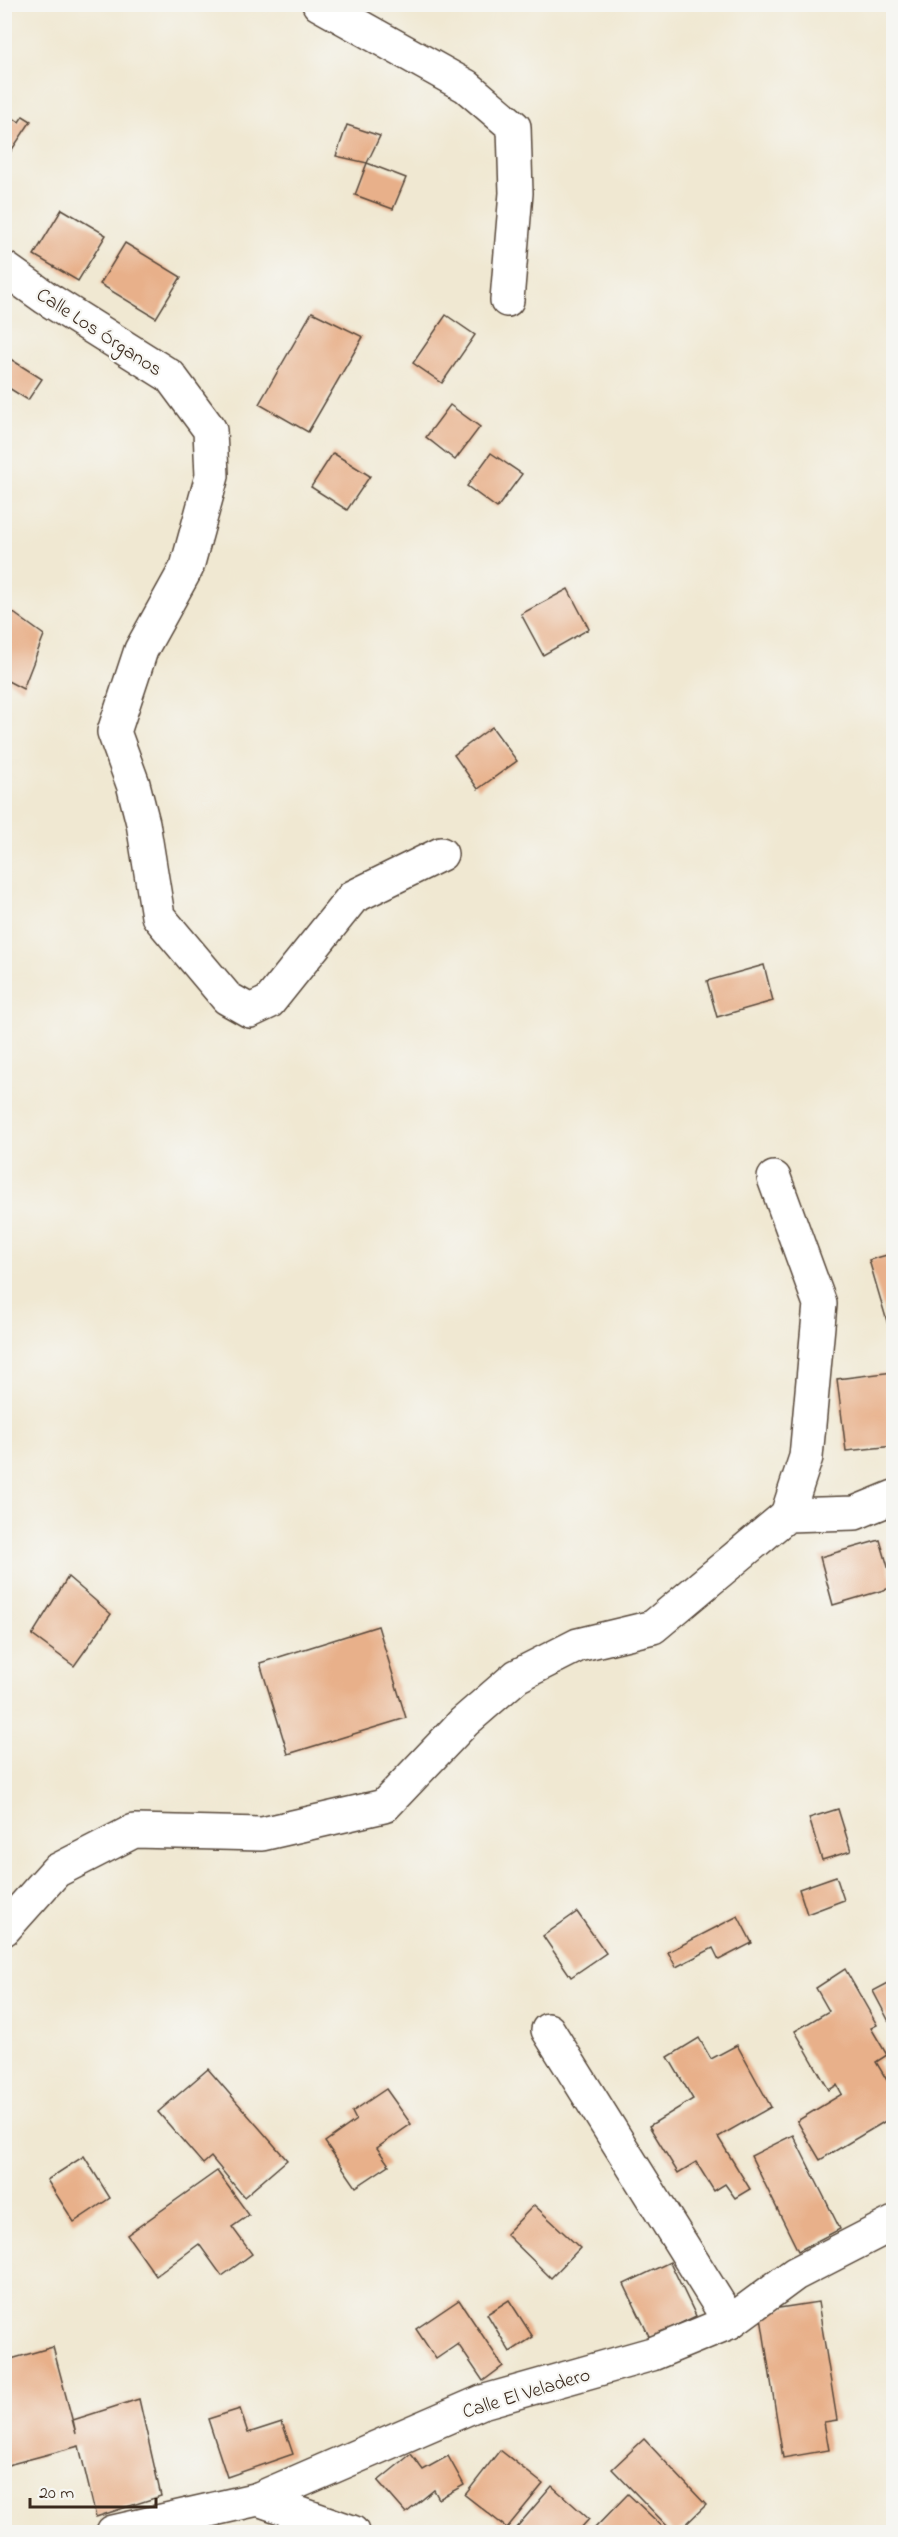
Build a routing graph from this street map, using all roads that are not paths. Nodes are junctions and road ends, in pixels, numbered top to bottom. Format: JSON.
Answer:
{"nodes":[{"id":1,"x":319,"y":4,"type":"edge"},
{"id":2,"x":4,"y":268,"type":"edge"},
{"id":3,"x":507,"y":300,"type":"dead end"},
{"id":4,"x":441,"y":854,"type":"dead end"},
{"id":5,"x":774,"y":1178,"type":"dead end"},
{"id":6,"x":894,"y":1497,"type":"edge"},
{"id":7,"x":787,"y":1515,"type":"junction"},
{"id":8,"x":5,"y":1926,"type":"edge"},
{"id":9,"x":548,"y":2030,"type":"dead end"},
{"id":10,"x":894,"y":2223,"type":"edge"},
{"id":11,"x":730,"y":2322,"type":"junction"},
{"id":12,"x":258,"y":2499,"type":"junction"},
{"id":13,"x":113,"y":2532,"type":"edge"},
{"id":14,"x":352,"y":2532,"type":"edge"}],
"edges":[{"from":1,"to":3,"type":"street"},
{"from":2,"to":4,"type":"street","name":"Calle Los Órganos"},
{"from":5,"to":7,"type":"street"},
{"from":6,"to":7,"type":"street"},
{"from":7,"to":8,"type":"street"},
{"from":9,"to":11,"type":"street"},
{"from":10,"to":11,"type":"street","name":"Calle El Veladero"},
{"from":11,"to":12,"type":"street","name":"Calle El Veladero"},
{"from":12,"to":13,"type":"street","name":"Calle El Veladero"},
{"from":12,"to":14,"type":"street"}]}
